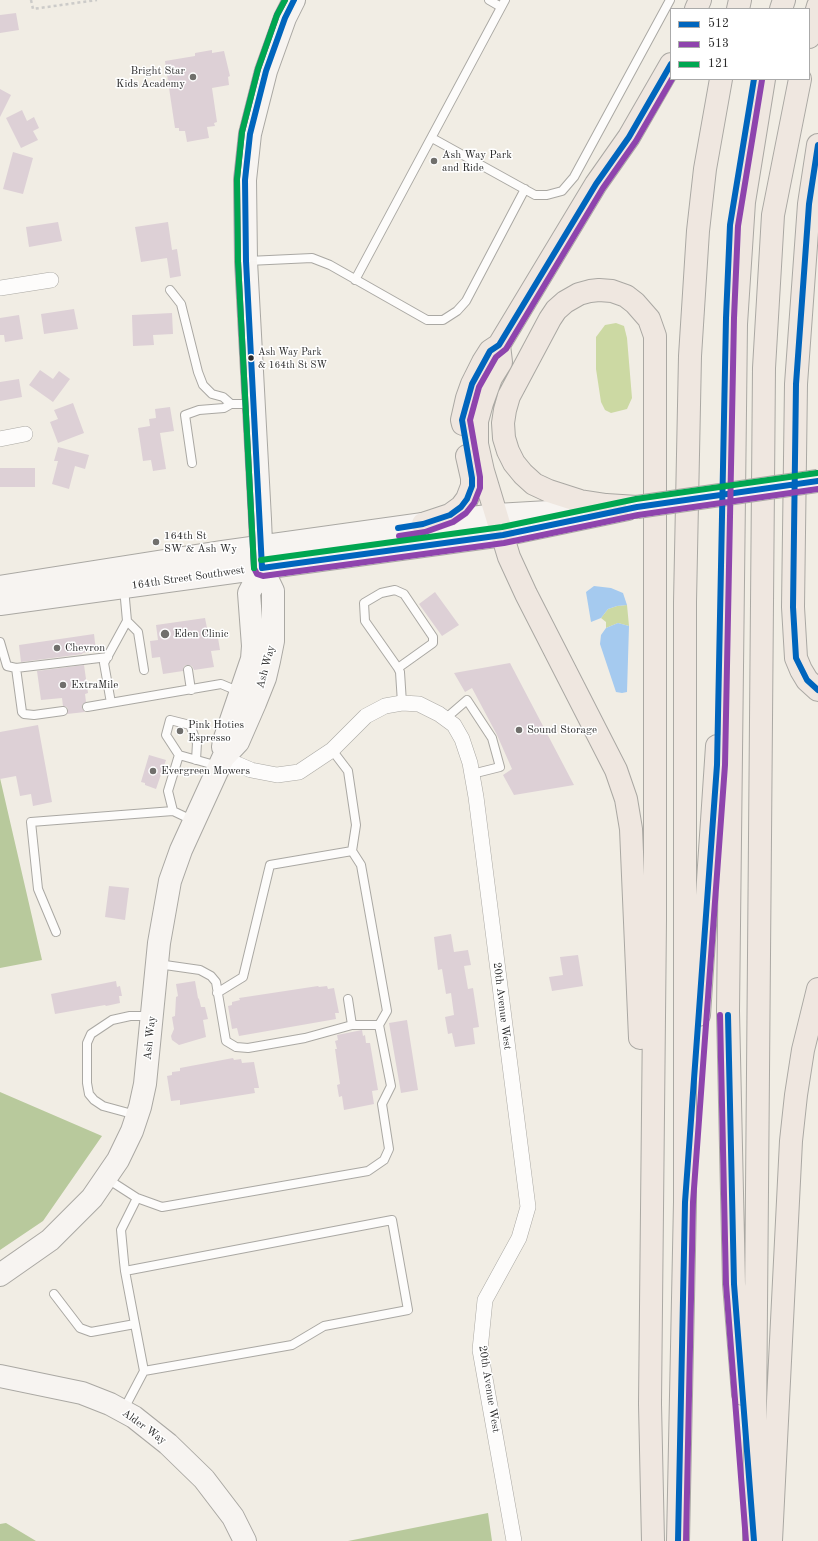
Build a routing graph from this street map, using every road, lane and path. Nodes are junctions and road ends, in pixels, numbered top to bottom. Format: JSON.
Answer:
{"nodes":[{"id":1,"x":31,"y":0,"type":"edge"},
{"id":2,"x":97,"y":0,"type":"edge"},
{"id":3,"x":294,"y":0,"type":"edge"},
{"id":4,"x":489,"y":0,"type":"edge"},
{"id":5,"x":670,"y":0,"type":"edge"},
{"id":6,"x":503,"y":3,"type":"edge"},
{"id":7,"x":818,"y":6,"type":"edge"},
{"id":8,"x":810,"y":34,"type":"edge"},
{"id":9,"x":670,"y":66,"type":"edge"},
{"id":10,"x":721,"y":80,"type":"edge"},
{"id":11,"x":754,"y":80,"type":"edge"},
{"id":12,"x":764,"y":80,"type":"edge"},
{"id":13,"x":800,"y":80,"type":"edge"},
{"id":14,"x":432,"y":138,"type":"junction"},
{"id":15,"x":818,"y":145,"type":"edge"},
{"id":16,"x":525,"y":189,"type":"junction"},
{"id":17,"x":246,"y":261,"type":"junction"},
{"id":18,"x":51,"y":280,"type":"dead end"},
{"id":19,"x":355,"y":280,"type":"junction"},
{"id":20,"x":0,"y":288,"type":"edge"},
{"id":21,"x":170,"y":290,"type":"dead end"},
{"id":22,"x":499,"y":345,"type":"junction"},
{"id":23,"x":231,"y":404,"type":"junction"},
{"id":24,"x":254,"y":404,"type":"junction"},
{"id":25,"x":25,"y":434,"type":"dead end"},
{"id":26,"x":0,"y":439,"type":"edge"},
{"id":27,"x":192,"y":463,"type":"dead end"},
{"id":28,"x":818,"y":481,"type":"edge"},
{"id":29,"x":637,"y":507,"type":"junction"},
{"id":30,"x":496,"y":515,"type":"junction"},
{"id":31,"x":423,"y":524,"type":"junction"},
{"id":32,"x":503,"y":535,"type":"junction"},
{"id":33,"x":261,"y":547,"type":"junction"},
{"id":34,"x":262,"y":568,"type":"junction"},
{"id":35,"x":0,"y":587,"type":"edge"},
{"id":36,"x":124,"y":587,"type":"junction"},
{"id":37,"x":0,"y":604,"type":"edge"},
{"id":38,"x":127,"y":621,"type":"junction"},
{"id":39,"x":0,"y":642,"type":"edge"},
{"id":40,"x":108,"y":657,"type":"junction"},
{"id":41,"x":16,"y":668,"type":"junction"},
{"id":42,"x":398,"y":668,"type":"junction"},
{"id":43,"x":144,"y":670,"type":"dead end"},
{"id":44,"x":188,"y":670,"type":"dead end"},
{"id":45,"x":191,"y":690,"type":"junction"},
{"id":46,"x":818,"y":690,"type":"edge"},
{"id":47,"x":241,"y":692,"type":"junction"},
{"id":48,"x":111,"y":703,"type":"junction"},
{"id":49,"x":402,"y":703,"type":"junction"},
{"id":50,"x":87,"y":707,"type":"dead end"},
{"id":51,"x":63,"y":711,"type":"dead end"},
{"id":52,"x":446,"y":719,"type":"junction"},
{"id":53,"x":332,"y":750,"type":"junction"},
{"id":54,"x":179,"y":755,"type":"junction"},
{"id":55,"x":196,"y":760,"type":"junction"},
{"id":56,"x":220,"y":762,"type":"junction"},
{"id":57,"x":472,"y":774,"type":"junction"},
{"id":58,"x":173,"y":811,"type":"junction"},
{"id":59,"x":194,"y":821,"type":"junction"},
{"id":60,"x":352,"y":851,"type":"junction"},
{"id":61,"x":56,"y":932,"type":"dead end"},
{"id":62,"x":157,"y":964,"type":"junction"},
{"id":63,"x":818,"y":990,"type":"edge"},
{"id":64,"x":218,"y":993,"type":"junction"},
{"id":65,"x":348,"y":999,"type":"dead end"},
{"id":66,"x":152,"y":1016,"type":"junction"},
{"id":67,"x":352,"y":1025,"type":"junction"},
{"id":68,"x":379,"y":1025,"type":"junction"},
{"id":69,"x":137,"y":1115,"type":"junction"},
{"id":70,"x":106,"y":1178,"type":"junction"},
{"id":71,"x":137,"y":1198,"type":"junction"},
{"id":72,"x":685,"y":1202,"type":"junction"},
{"id":73,"x":125,"y":1271,"type":"junction"},
{"id":74,"x":0,"y":1275,"type":"edge"},
{"id":75,"x":54,"y":1294,"type":"dead end"},
{"id":76,"x":650,"y":1305,"type":"junction"},
{"id":77,"x":135,"y":1324,"type":"junction"},
{"id":78,"x":144,"y":1371,"type":"junction"},
{"id":79,"x":0,"y":1376,"type":"edge"},
{"id":80,"x":123,"y":1411,"type":"junction"},
{"id":81,"x":760,"y":1538,"type":"edge"},
{"id":82,"x":245,"y":1541,"type":"edge"},
{"id":83,"x":514,"y":1541,"type":"edge"},
{"id":84,"x":653,"y":1541,"type":"edge"},
{"id":85,"x":678,"y":1541,"type":"edge"}],
"edges":[{"from":1,"to":2,"type":"path"},
{"from":3,"to":17,"type":"street","name":"Ash Way"},
{"from":4,"to":6,"type":"lane"},
{"from":5,"to":16,"type":"lane"},
{"from":6,"to":14,"type":"lane"},
{"from":7,"to":8,"type":"highway"},
{"from":9,"to":22,"type":"highway"},
{"from":10,"to":72,"type":"highway"},
{"from":11,"to":72,"type":"highway"},
{"from":12,"to":81,"type":"highway"},
{"from":13,"to":81,"type":"highway"},
{"from":14,"to":16,"type":"lane"},
{"from":14,"to":19,"type":"lane"},
{"from":15,"to":46,"type":"highway"},
{"from":16,"to":19,"type":"lane"},
{"from":17,"to":19,"type":"lane"},
{"from":17,"to":24,"type":"street","name":"Ash Way"},
{"from":18,"to":20,"type":"street"},
{"from":21,"to":23,"type":"lane"},
{"from":22,"to":30,"type":"highway"},
{"from":22,"to":31,"type":"highway"},
{"from":23,"to":24,"type":"lane"},
{"from":23,"to":27,"type":"lane"},
{"from":24,"to":33,"type":"street","name":"Ash Way"},
{"from":25,"to":26,"type":"street"},
{"from":28,"to":29,"type":"street","name":"164th Street Southwest","bridge":true},
{"from":29,"to":30,"type":"street","name":"164th Street Southwest"},
{"from":29,"to":32,"type":"street","name":"164th Street Southwest"},
{"from":29,"to":76,"type":"highway"},
{"from":30,"to":31,"type":"street","name":"164th Street Southwest"},
{"from":30,"to":32,"type":"highway"},
{"from":31,"to":33,"type":"street","name":"164th Street Southwest"},
{"from":32,"to":34,"type":"street","name":"164th Street Southwest"},
{"from":32,"to":76,"type":"highway"},
{"from":33,"to":34,"type":"street","name":"Ash Way"},
{"from":33,"to":35,"type":"street","name":"164th Street Southwest"},
{"from":34,"to":36,"type":"street","name":"164th Street Southwest"},
{"from":34,"to":47,"type":"street","name":"Ash Way"},
{"from":34,"to":56,"type":"street","name":"Ash Way"},
{"from":36,"to":37,"type":"street","name":"164th Street Southwest"},
{"from":36,"to":38,"type":"lane"},
{"from":38,"to":40,"type":"lane"},
{"from":38,"to":43,"type":"lane"},
{"from":39,"to":41,"type":"lane"},
{"from":40,"to":41,"type":"lane"},
{"from":40,"to":48,"type":"lane"},
{"from":41,"to":51,"type":"lane"},
{"from":42,"to":42,"type":"lane"},
{"from":42,"to":49,"type":"lane"},
{"from":44,"to":45,"type":"lane"},
{"from":45,"to":47,"type":"lane"},
{"from":45,"to":48,"type":"lane"},
{"from":47,"to":56,"type":"street","name":"Ash Way"},
{"from":48,"to":50,"type":"lane"},
{"from":49,"to":52,"type":"street","name":"20th Avenue West"},
{"from":49,"to":53,"type":"street","name":"20th Avenue West"},
{"from":52,"to":57,"type":"street","name":"20th Avenue West"},
{"from":52,"to":57,"type":"lane"},
{"from":53,"to":56,"type":"street","name":"20th Avenue West"},
{"from":53,"to":60,"type":"lane"},
{"from":54,"to":55,"type":"lane"},
{"from":54,"to":55,"type":"lane"},
{"from":54,"to":58,"type":"lane"},
{"from":55,"to":56,"type":"lane"},
{"from":56,"to":59,"type":"street","name":"Ash Way"},
{"from":57,"to":83,"type":"street","name":"20th Avenue West"},
{"from":58,"to":59,"type":"lane"},
{"from":58,"to":61,"type":"lane"},
{"from":59,"to":62,"type":"street","name":"Ash Way"},
{"from":60,"to":64,"type":"lane"},
{"from":60,"to":68,"type":"lane"},
{"from":62,"to":64,"type":"lane"},
{"from":62,"to":66,"type":"street","name":"Ash Way"},
{"from":63,"to":81,"type":"highway"},
{"from":64,"to":67,"type":"lane"},
{"from":65,"to":67,"type":"lane"},
{"from":66,"to":69,"type":"street","name":"Ash Way"},
{"from":66,"to":69,"type":"lane"},
{"from":67,"to":68,"type":"lane"},
{"from":68,"to":71,"type":"lane"},
{"from":69,"to":70,"type":"street","name":"Ash Way"},
{"from":70,"to":71,"type":"lane"},
{"from":70,"to":74,"type":"street","name":"Ash Way"},
{"from":71,"to":73,"type":"lane"},
{"from":72,"to":85,"type":"highway"},
{"from":73,"to":77,"type":"lane"},
{"from":73,"to":78,"type":"lane"},
{"from":75,"to":77,"type":"lane"},
{"from":76,"to":84,"type":"highway"},
{"from":77,"to":78,"type":"lane"},
{"from":78,"to":80,"type":"lane"},
{"from":79,"to":80,"type":"street","name":"Alder Way"},
{"from":80,"to":82,"type":"street","name":"Alder Way"}]}
